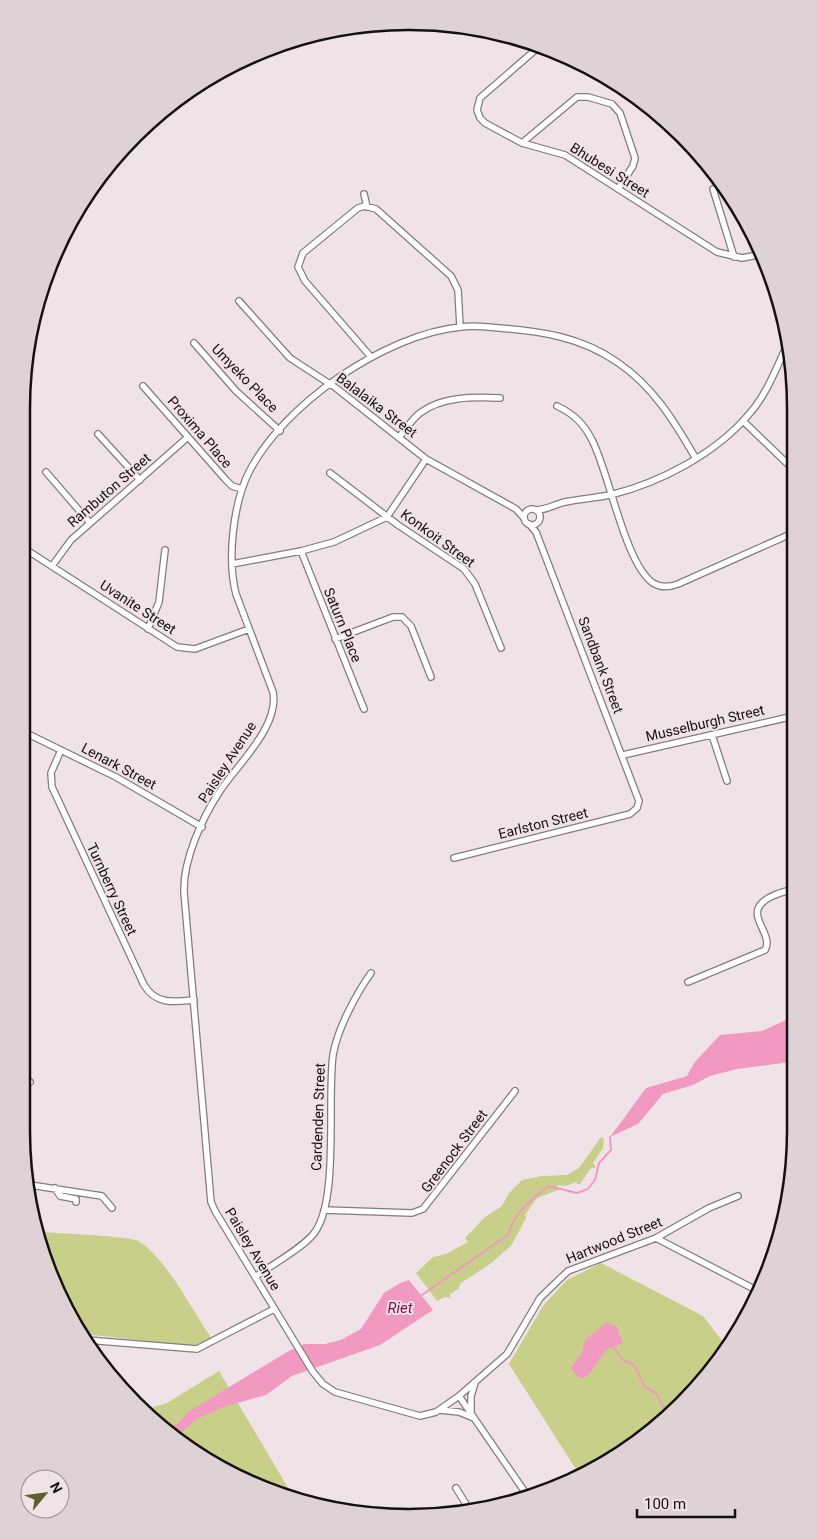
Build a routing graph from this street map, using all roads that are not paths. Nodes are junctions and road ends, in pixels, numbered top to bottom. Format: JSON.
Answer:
{"nodes":[{"id":1,"x":534,"y":51,"type":"edge"},
{"id":2,"x":522,"y":143,"type":"junction"},
{"id":3,"x":618,"y":189,"type":"junction"},
{"id":4,"x":713,"y":189,"type":"dead end"},
{"id":5,"x":364,"y":194,"type":"dead end"},
{"id":6,"x":367,"y":207,"type":"junction"},
{"id":7,"x":734,"y":257,"type":"junction"},
{"id":8,"x":755,"y":257,"type":"edge"},
{"id":9,"x":239,"y":302,"type":"dead end"},
{"id":10,"x":460,"y":327,"type":"junction"},
{"id":11,"x":194,"y":343,"type":"dead end"},
{"id":12,"x":783,"y":353,"type":"edge"},
{"id":13,"x":370,"y":357,"type":"junction"},
{"id":14,"x":329,"y":384,"type":"junction"},
{"id":15,"x":143,"y":386,"type":"dead end"},
{"id":16,"x":500,"y":398,"type":"dead end"},
{"id":17,"x":557,"y":406,"type":"dead end"},
{"id":18,"x":743,"y":421,"type":"junction"},
{"id":19,"x":280,"y":431,"type":"junction"},
{"id":20,"x":98,"y":434,"type":"dead end"},
{"id":21,"x":188,"y":437,"type":"junction"},
{"id":22,"x":399,"y":437,"type":"junction"},
{"id":23,"x":695,"y":458,"type":"junction"},
{"id":24,"x":426,"y":459,"type":"junction"},
{"id":25,"x":787,"y":463,"type":"edge"},
{"id":26,"x":46,"y":472,"type":"dead end"},
{"id":27,"x":330,"y":473,"type":"dead end"},
{"id":28,"x":140,"y":480,"type":"junction"},
{"id":29,"x":242,"y":488,"type":"junction"},
{"id":30,"x":611,"y":495,"type":"junction"},
{"id":31,"x":516,"y":509,"type":"junction"},
{"id":32,"x":529,"y":510,"type":"junction"},
{"id":33,"x":536,"y":510,"type":"junction"},
{"id":34,"x":544,"y":510,"type":"junction"},
{"id":35,"x":387,"y":517,"type":"junction"},
{"id":36,"x":524,"y":518,"type":"junction"},
{"id":37,"x":539,"y":519,"type":"junction"},
{"id":38,"x":90,"y":523,"type":"junction"},
{"id":39,"x":529,"y":524,"type":"junction"},
{"id":40,"x":536,"y":532,"type":"junction"},
{"id":41,"x":787,"y":537,"type":"edge"},
{"id":42,"x":165,"y":550,"type":"dead end"},
{"id":43,"x":30,"y":551,"type":"edge"},
{"id":44,"x":301,"y":551,"type":"junction"},
{"id":45,"x":232,"y":564,"type":"junction"},
{"id":46,"x":52,"y":566,"type":"junction"},
{"id":47,"x":148,"y":629,"type":"junction"},
{"id":48,"x":249,"y":629,"type":"junction"},
{"id":49,"x":335,"y":639,"type":"junction"},
{"id":50,"x":501,"y":648,"type":"dead end"},
{"id":51,"x":431,"y":677,"type":"dead end"},
{"id":52,"x":364,"y":709,"type":"dead end"},
{"id":53,"x":787,"y":718,"type":"edge"},
{"id":54,"x":712,"y":734,"type":"junction"},
{"id":55,"x":30,"y":735,"type":"edge"},
{"id":56,"x":61,"y":750,"type":"junction"},
{"id":57,"x":623,"y":755,"type":"junction"},
{"id":58,"x":727,"y":781,"type":"dead end"},
{"id":59,"x":636,"y":808,"type":"joint"},
{"id":60,"x":202,"y":827,"type":"junction"},
{"id":61,"x":454,"y":858,"type":"dead end"},
{"id":62,"x":787,"y":892,"type":"edge"},
{"id":63,"x":371,"y":973,"type":"dead end"},
{"id":64,"x":688,"y":982,"type":"dead end"},
{"id":65,"x":194,"y":1000,"type":"junction"},
{"id":66,"x":515,"y":1091,"type":"dead end"},
{"id":67,"x":34,"y":1185,"type":"edge"},
{"id":68,"x":54,"y":1188,"type":"junction"},
{"id":69,"x":738,"y":1196,"type":"dead end"},
{"id":70,"x":76,"y":1202,"type":"dead end"},
{"id":71,"x":112,"y":1208,"type":"dead end"},
{"id":72,"x":324,"y":1210,"type":"junction"},
{"id":73,"x":656,"y":1238,"type":"junction"},
{"id":74,"x":254,"y":1276,"type":"junction"},
{"id":75,"x":752,"y":1288,"type":"edge"},
{"id":76,"x":274,"y":1309,"type":"junction"},
{"id":77,"x":94,"y":1341,"type":"edge"},
{"id":78,"x":475,"y":1383,"type":"junction"},
{"id":79,"x":460,"y":1396,"type":"junction"},
{"id":80,"x":439,"y":1410,"type":"junction"},
{"id":81,"x":473,"y":1416,"type":"junction"},
{"id":82,"x":456,"y":1488,"type":"dead end"},
{"id":83,"x":524,"y":1491,"type":"edge"},
{"id":84,"x":466,"y":1505,"type":"edge"}],
"edges":[{"from":1,"to":2,"type":"street","name":"Bhubesi Street"},
{"from":2,"to":3,"type":"street","name":"Bhubesi Street"},
{"from":2,"to":3,"type":"street"},
{"from":3,"to":7,"type":"street","name":"Bhubesi Street"},
{"from":4,"to":7,"type":"street"},
{"from":5,"to":6,"type":"street"},
{"from":6,"to":10,"type":"street"},
{"from":6,"to":13,"type":"street"},
{"from":7,"to":8,"type":"street","name":"Bhubesi Street"},
{"from":9,"to":14,"type":"street","name":"Balalaika Street"},
{"from":10,"to":13,"type":"street","name":"Paisley Avenue"},
{"from":10,"to":23,"type":"street","name":"Paisley Avenue"},
{"from":11,"to":19,"type":"street","name":"Umyeko Place"},
{"from":12,"to":18,"type":"street"},
{"from":13,"to":14,"type":"street","name":"Paisley Avenue"},
{"from":14,"to":19,"type":"street","name":"Paisley Avenue"},
{"from":14,"to":22,"type":"street","name":"Balalaika Street"},
{"from":15,"to":21,"type":"street","name":"Proxima Place"},
{"from":16,"to":22,"type":"street"},
{"from":17,"to":30,"type":"street"},
{"from":18,"to":23,"type":"street"},
{"from":18,"to":25,"type":"street"},
{"from":19,"to":29,"type":"street","name":"Paisley Avenue"},
{"from":20,"to":28,"type":"street"},
{"from":21,"to":28,"type":"street","name":"Rambuton Street"},
{"from":21,"to":29,"type":"street","name":"Proxima Place"},
{"from":22,"to":24,"type":"street","name":"Balalaika Street"},
{"from":23,"to":30,"type":"street"},
{"from":24,"to":31,"type":"street","name":"Balalaika Street"},
{"from":24,"to":35,"type":"street"},
{"from":26,"to":38,"type":"street"},
{"from":27,"to":35,"type":"street","name":"Konkoit Street"},
{"from":28,"to":38,"type":"street","name":"Rambuton Street"},
{"from":29,"to":45,"type":"street","name":"Paisley Avenue"},
{"from":30,"to":34,"type":"street"},
{"from":30,"to":41,"type":"street"},
{"from":31,"to":32,"type":"street","name":"Balalaika Street"},
{"from":31,"to":36,"type":"street","name":"Balalaika Street"},
{"from":32,"to":33,"type":"street","name":"Balalaika Street"},
{"from":32,"to":36,"type":"street"},
{"from":33,"to":34,"type":"street"},
{"from":33,"to":37,"type":"street"},
{"from":34,"to":37,"type":"street"},
{"from":35,"to":44,"type":"street"},
{"from":35,"to":50,"type":"street","name":"Konkoit Street"},
{"from":36,"to":39,"type":"street","name":"Balalaika Street"},
{"from":37,"to":39,"type":"street"},
{"from":37,"to":40,"type":"street"},
{"from":38,"to":46,"type":"street","name":"Rambuton Street"},
{"from":39,"to":40,"type":"street","name":"Sandbank Street"},
{"from":40,"to":57,"type":"street","name":"Sandbank Street"},
{"from":42,"to":47,"type":"street"},
{"from":43,"to":46,"type":"street","name":"Uvanite Street"},
{"from":44,"to":45,"type":"street"},
{"from":44,"to":49,"type":"street","name":"Saturn Place"},
{"from":45,"to":48,"type":"street","name":"Paisley Avenue"},
{"from":46,"to":47,"type":"street","name":"Uvanite Street"},
{"from":47,"to":48,"type":"street","name":"Uvanite Street"},
{"from":48,"to":60,"type":"street","name":"Paisley Avenue"},
{"from":49,"to":51,"type":"street"},
{"from":49,"to":52,"type":"street","name":"Saturn Place"},
{"from":53,"to":54,"type":"street","name":"Musselburgh Street"},
{"from":54,"to":57,"type":"street","name":"Musselburgh Street"},
{"from":54,"to":58,"type":"street"},
{"from":55,"to":56,"type":"street","name":"Lenark Street"},
{"from":56,"to":60,"type":"street","name":"Lenark Street"},
{"from":56,"to":65,"type":"street","name":"Turnberry Street"},
{"from":57,"to":59,"type":"street","name":"Sandbank Street"},
{"from":59,"to":61,"type":"street","name":"Earlston Street"},
{"from":60,"to":65,"type":"street","name":"Paisley Avenue"},
{"from":62,"to":64,"type":"street"},
{"from":63,"to":72,"type":"street","name":"Cardenden Street"},
{"from":65,"to":74,"type":"street","name":"Paisley Avenue"},
{"from":66,"to":72,"type":"street","name":"Greenock Street"},
{"from":67,"to":68,"type":"street"},
{"from":68,"to":70,"type":"street"},
{"from":68,"to":71,"type":"street"},
{"from":69,"to":73,"type":"street","name":"Hartwood Street"},
{"from":72,"to":74,"type":"street"},
{"from":73,"to":75,"type":"street"},
{"from":73,"to":78,"type":"street","name":"Hartwood Street"},
{"from":74,"to":76,"type":"street","name":"Paisley Avenue"},
{"from":76,"to":77,"type":"street"},
{"from":76,"to":80,"type":"street","name":"Paisley Avenue"},
{"from":78,"to":79,"type":"street","name":"Hartwood Street"},
{"from":78,"to":81,"type":"street"},
{"from":79,"to":80,"type":"street","name":"Paisley Avenue"},
{"from":79,"to":81,"type":"street"},
{"from":80,"to":81,"type":"street"},
{"from":81,"to":83,"type":"street"},
{"from":82,"to":84,"type":"street"}]}
